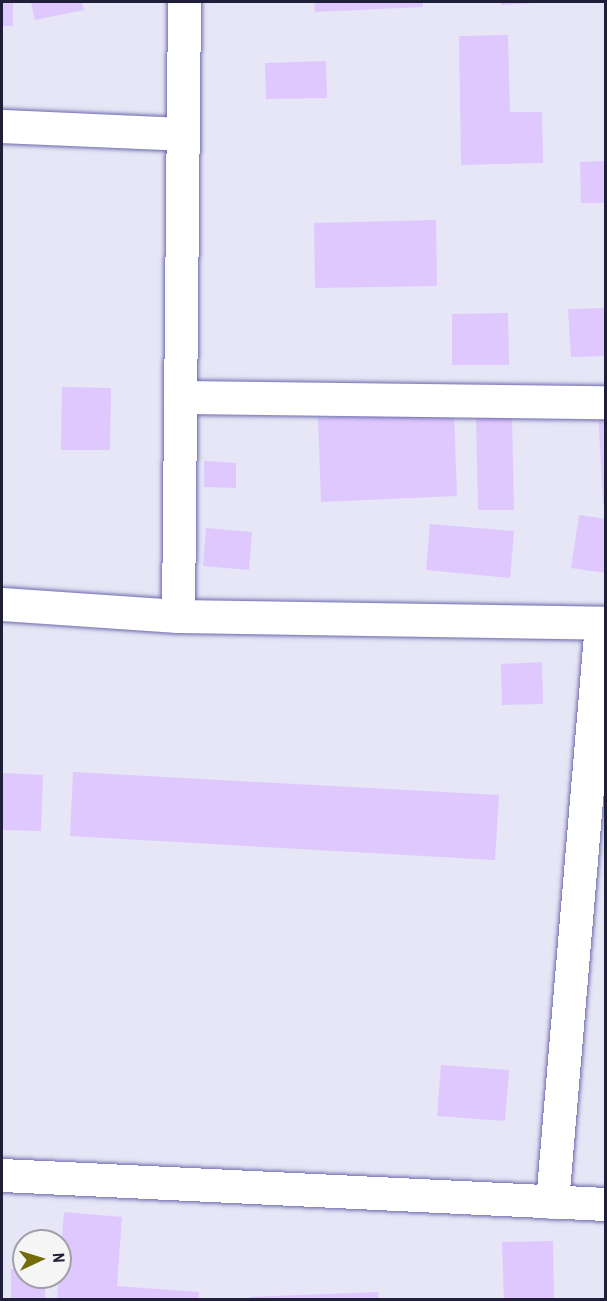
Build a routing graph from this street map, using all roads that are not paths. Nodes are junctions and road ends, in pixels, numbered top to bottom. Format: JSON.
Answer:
{"nodes":[{"id":1,"x":184,"y":2,"type":"edge"},
{"id":2,"x":2,"y":126,"type":"edge"},
{"id":3,"x":183,"y":134,"type":"junction"},
{"id":4,"x":180,"y":397,"type":"junction"},
{"id":5,"x":606,"y":402,"type":"edge"},
{"id":6,"x":2,"y":604,"type":"edge"},
{"id":7,"x":178,"y":616,"type":"junction"},
{"id":8,"x":603,"y":622,"type":"edge"},
{"id":9,"x":591,"y":905,"type":"edge"},
{"id":10,"x":2,"y":1175,"type":"edge"},
{"id":11,"x":552,"y":1202,"type":"junction"},
{"id":12,"x":606,"y":1204,"type":"edge"}],
"edges":[{"from":1,"to":3,"type":"street"},
{"from":2,"to":3,"type":"street"},
{"from":3,"to":4,"type":"street"},
{"from":4,"to":5,"type":"street"},
{"from":4,"to":7,"type":"street"},
{"from":6,"to":7,"type":"street"},
{"from":7,"to":8,"type":"street"},
{"from":8,"to":9,"type":"street"},
{"from":9,"to":11,"type":"street"},
{"from":10,"to":11,"type":"street"},
{"from":11,"to":12,"type":"street"}]}
